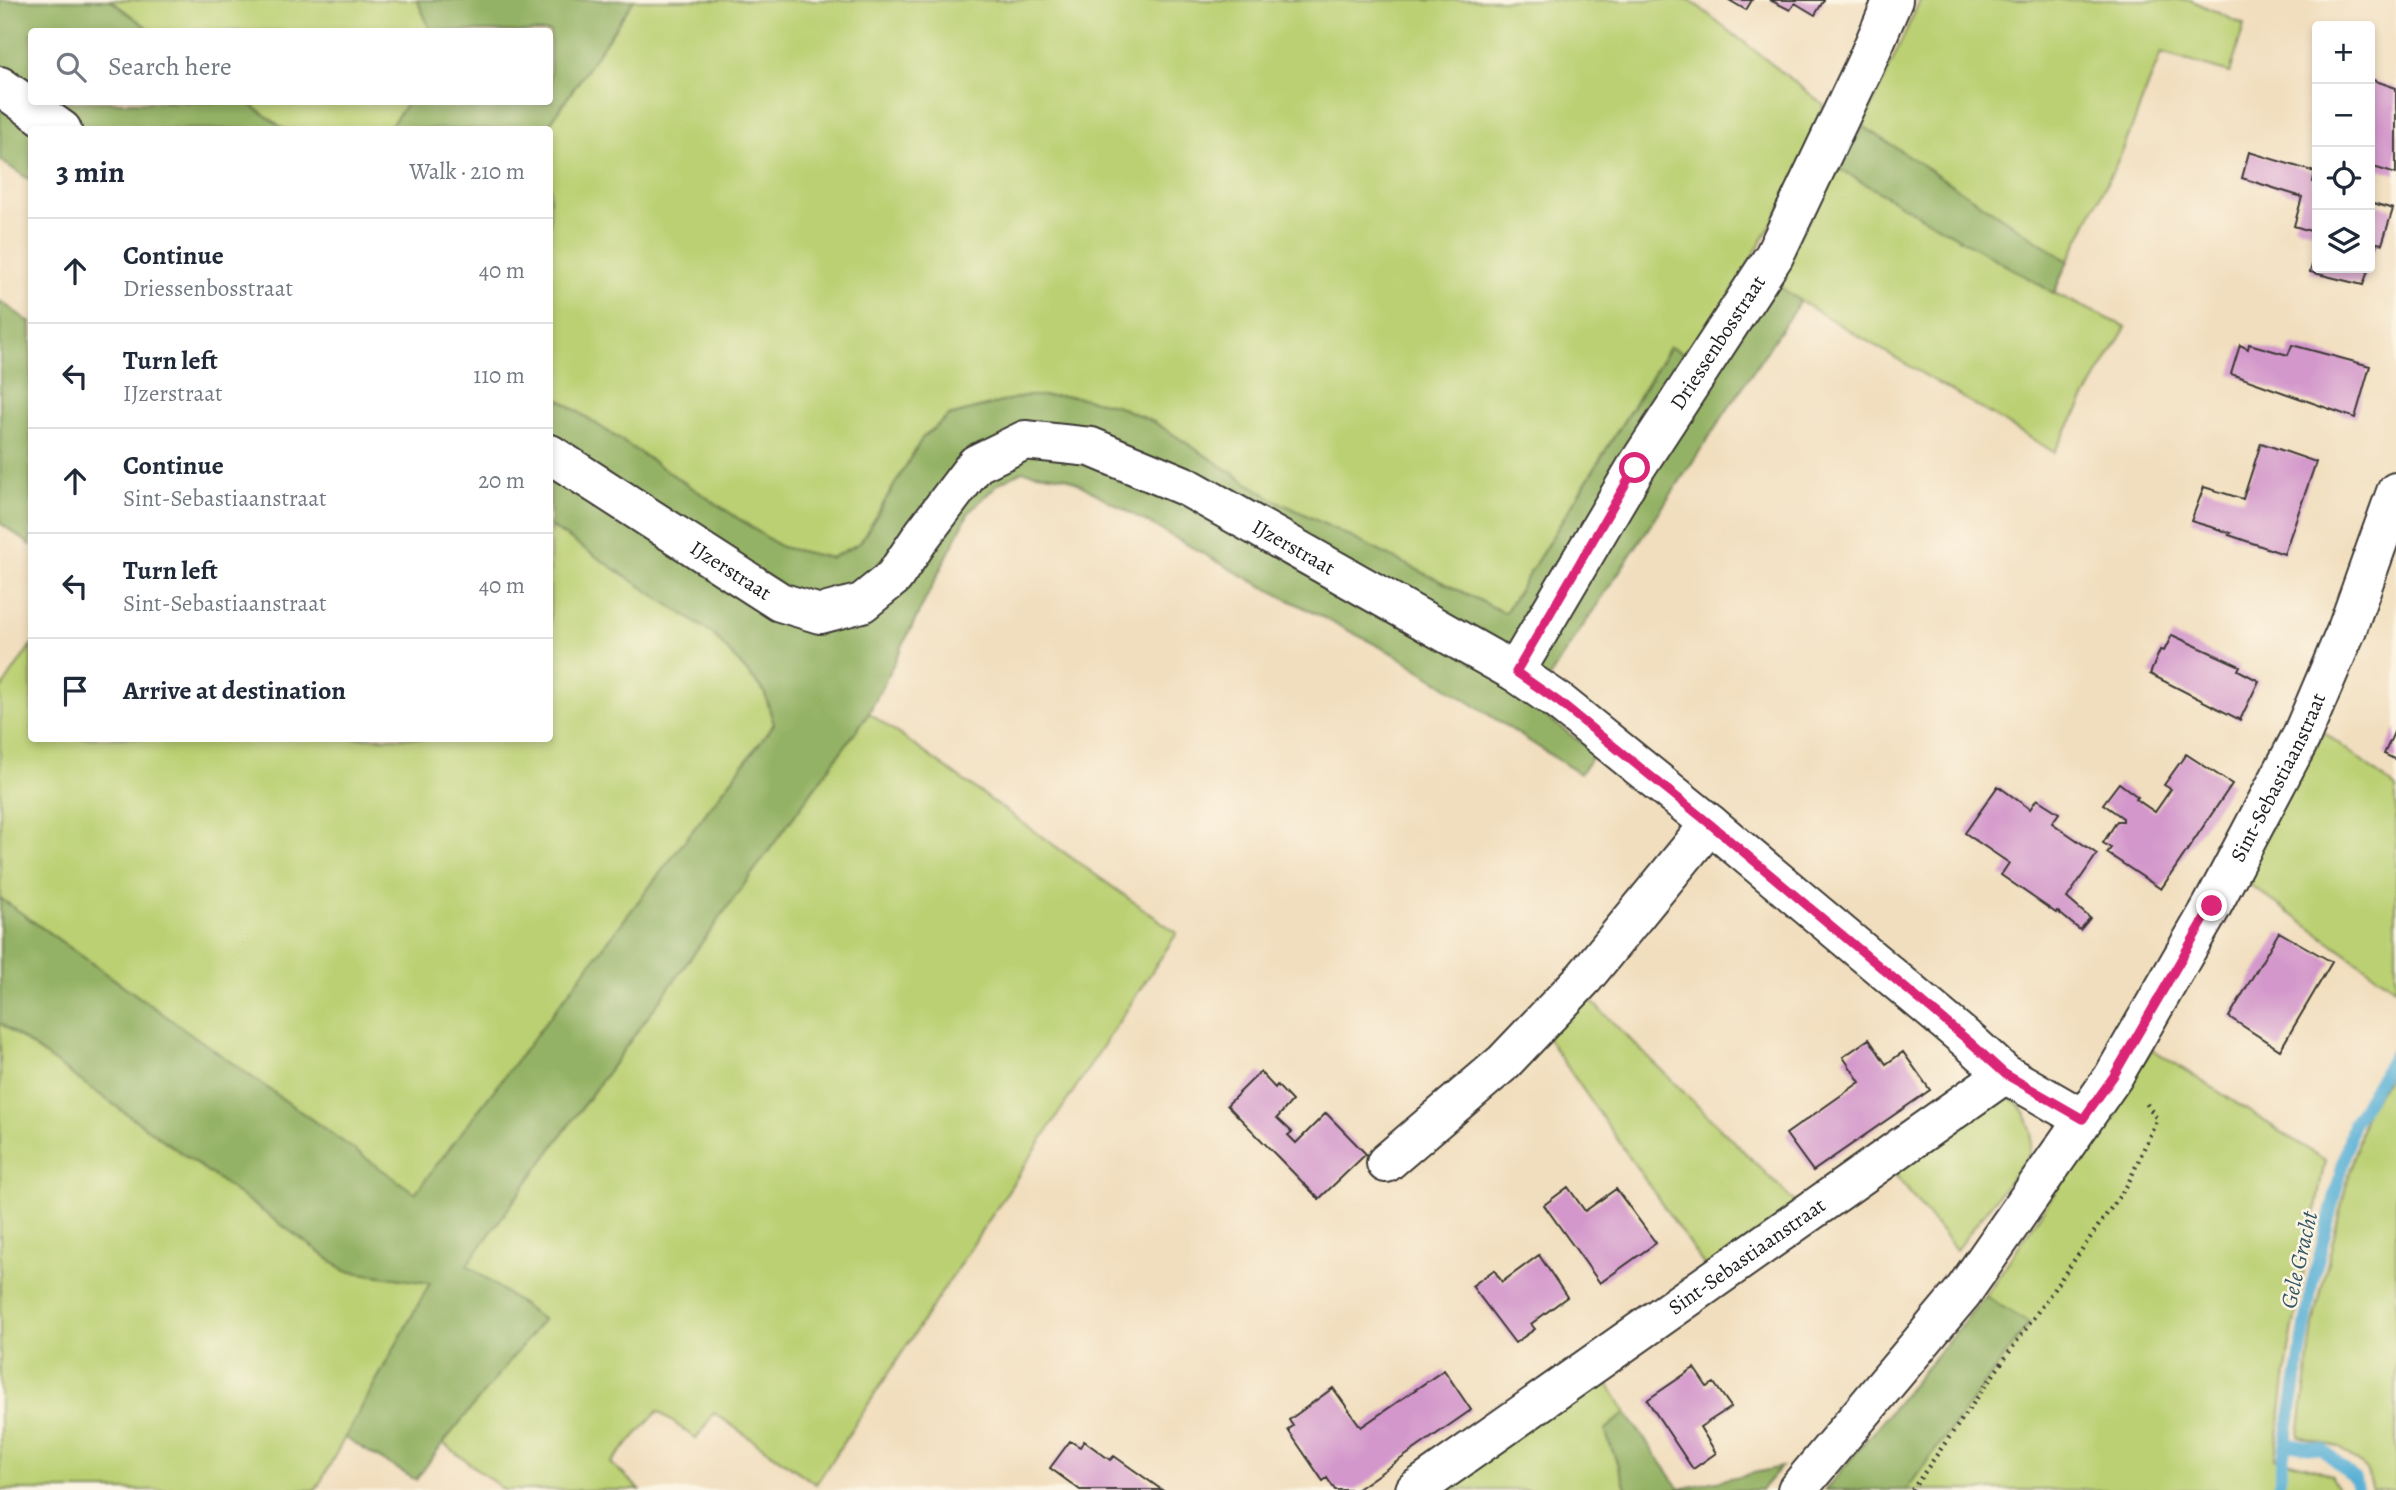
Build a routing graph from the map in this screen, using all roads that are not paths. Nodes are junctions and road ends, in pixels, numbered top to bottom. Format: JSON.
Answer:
{"nodes":[{"id":1,"x":1894,"y":0,"type":"edge"},
{"id":2,"x":0,"y":86,"type":"edge"},
{"id":3,"x":56,"y":126,"type":"edge"},
{"id":4,"x":553,"y":456,"type":"edge"},
{"id":5,"x":2396,"y":492,"type":"edge"},
{"id":6,"x":1516,"y":672,"type":"junction"},
{"id":7,"x":1710,"y":824,"type":"junction"},
{"id":8,"x":2005,"y":1074,"type":"junction"},
{"id":9,"x":2083,"y":1119,"type":"junction"},
{"id":10,"x":1386,"y":1163,"type":"dead end"},
{"id":11,"x":1415,"y":1490,"type":"edge"},
{"id":12,"x":1797,"y":1490,"type":"edge"}],
"edges":[{"from":1,"to":6,"type":"street","name":"Driessenbosstraat"},
{"from":2,"to":3,"type":"street"},
{"from":4,"to":6,"type":"street","name":"IJzerstraat"},
{"from":5,"to":9,"type":"street","name":"Sint-Sebastiaanstraat"},
{"from":6,"to":7,"type":"street","name":"IJzerstraat"},
{"from":7,"to":8,"type":"street","name":"IJzerstraat"},
{"from":7,"to":10,"type":"street"},
{"from":8,"to":9,"type":"street"},
{"from":8,"to":11,"type":"street","name":"Sint-Sebastiaanstraat"},
{"from":9,"to":12,"type":"street","name":"Sint-Sebastiaanstraat"}]}
